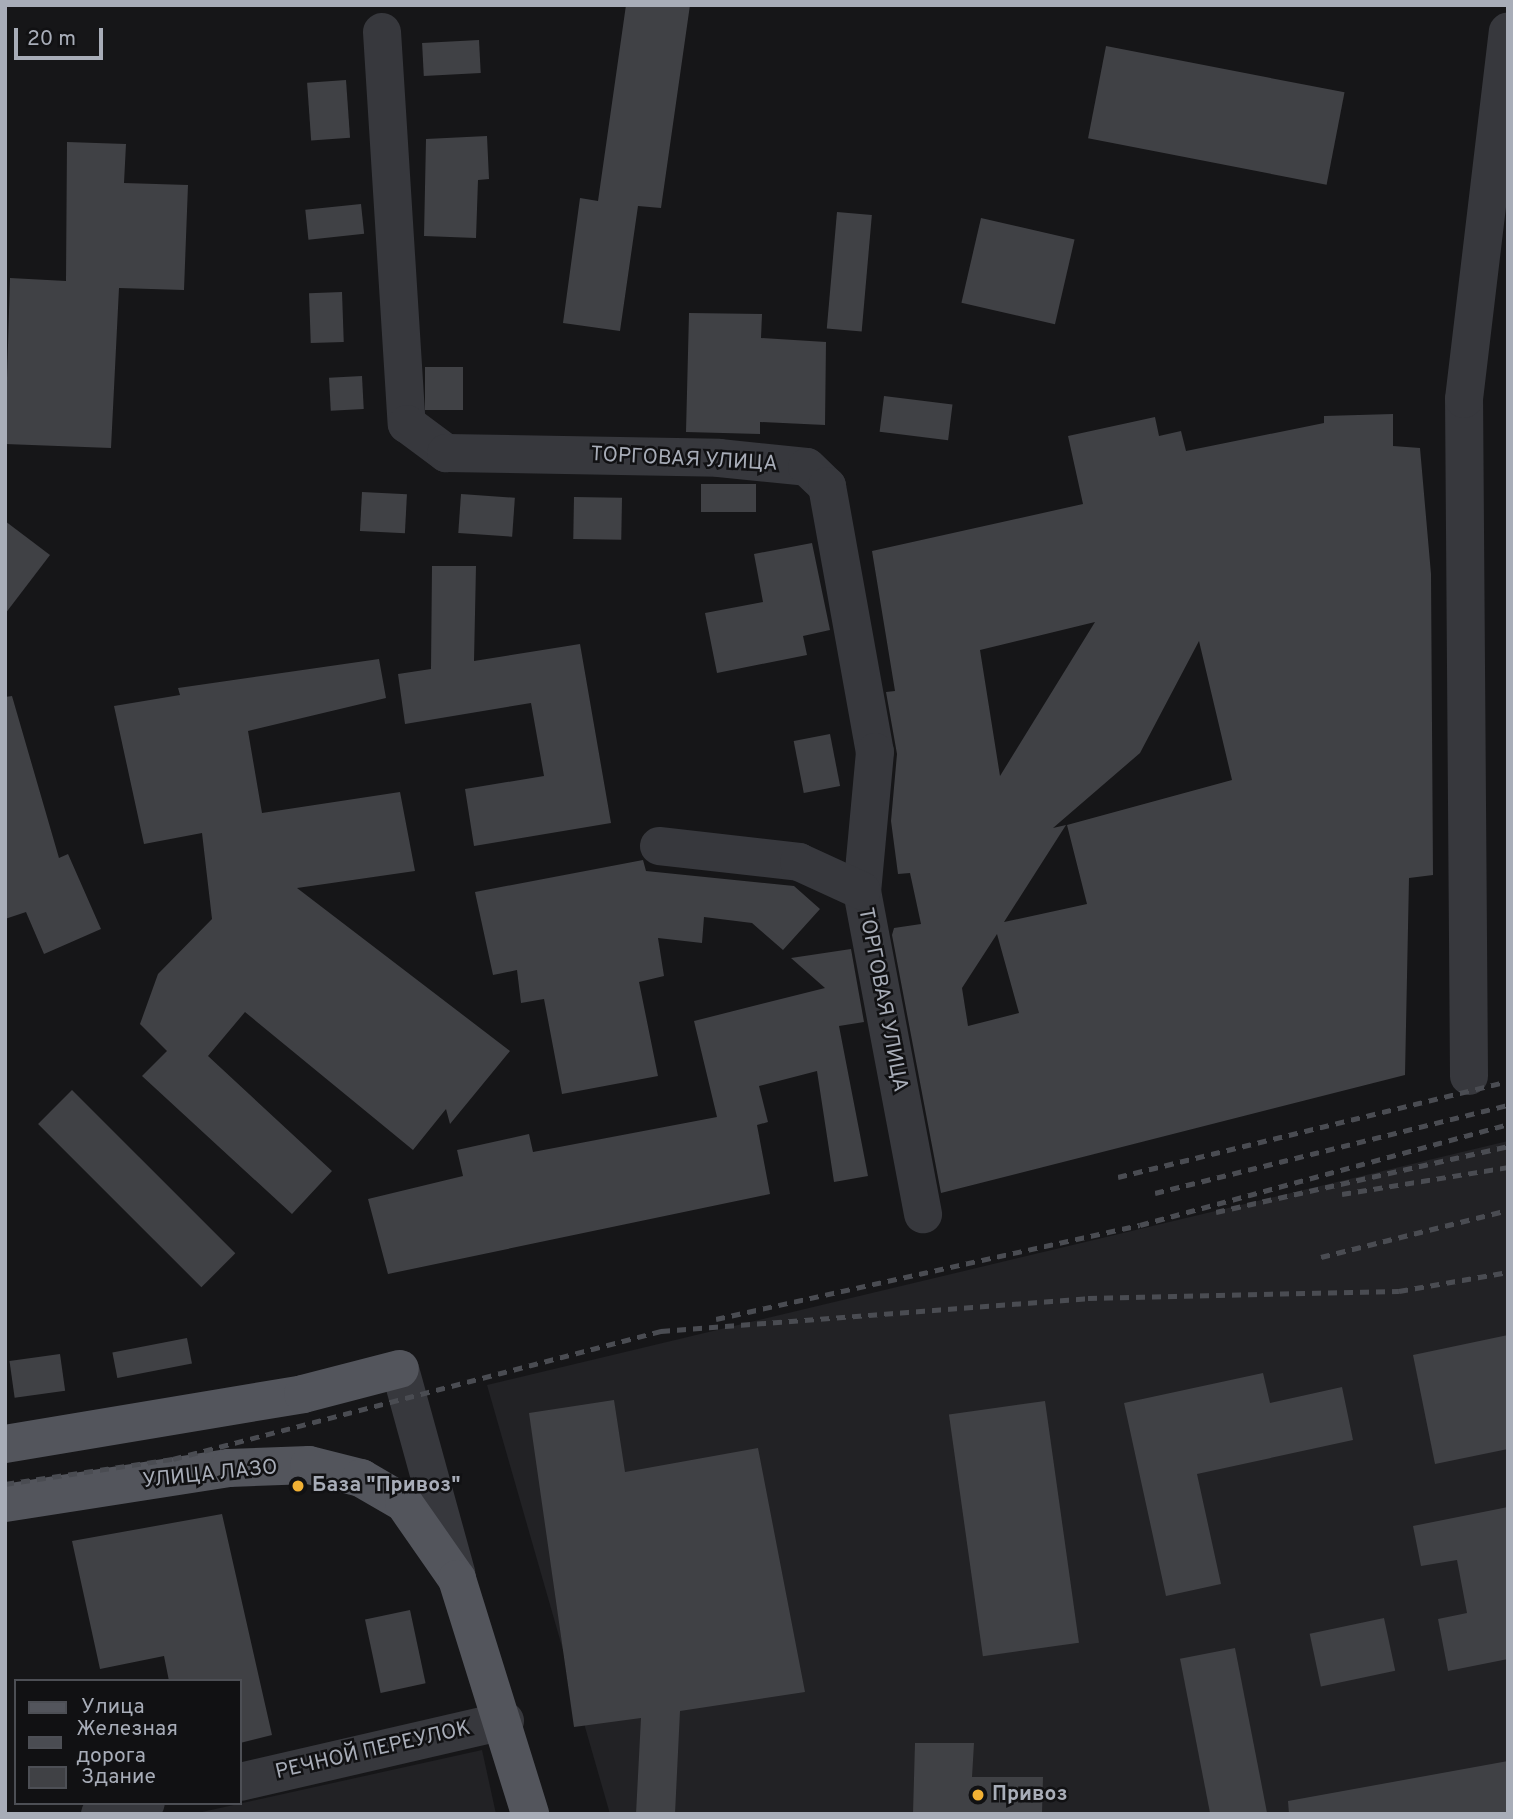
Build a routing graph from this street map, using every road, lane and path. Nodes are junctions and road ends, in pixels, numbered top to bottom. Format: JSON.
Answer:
{"nodes":[{"id":1,"x":382,"y":32,"type":"dead end"},
{"id":2,"x":1508,"y":32,"type":"edge"},
{"id":3,"x":659,"y":846,"type":"dead end"},
{"id":4,"x":862,"y":891,"type":"junction"},
{"id":5,"x":1469,"y":1076,"type":"dead end"},
{"id":6,"x":923,"y":1214,"type":"dead end"},
{"id":7,"x":400,"y":1369,"type":"joint"},
{"id":8,"x":5,"y":1444,"type":"edge"},
{"id":9,"x":5,"y":1503,"type":"edge"},
{"id":10,"x":457,"y":1579,"type":"junction"},
{"id":11,"x":505,"y":1721,"type":"junction"},
{"id":12,"x":242,"y":1782,"type":"edge"},
{"id":13,"x":138,"y":1805,"type":"edge"},
{"id":14,"x":100,"y":1814,"type":"edge"},
{"id":15,"x":530,"y":1814,"type":"edge"}],
"edges":[{"from":1,"to":4,"type":"street","name":"ТОРГОВАЯ УЛИЦА"},
{"from":2,"to":5,"type":"street"},
{"from":3,"to":4,"type":"street"},
{"from":4,"to":6,"type":"street","name":"ТОРГОВАЯ УЛИЦА"},
{"from":7,"to":8,"type":"main road"},
{"from":7,"to":10,"type":"street"},
{"from":9,"to":10,"type":"main road","name":"УЛИЦА ЛАЗО"},
{"from":10,"to":11,"type":"main road","name":"УЛИЦА ЛАЗО"},
{"from":11,"to":12,"type":"street","name":"РЕЧНОЙ ПЕРЕУЛОК"},
{"from":11,"to":15,"type":"main road","name":"УЛИЦА ЛАЗО"},
{"from":13,"to":14,"type":"street"}]}
